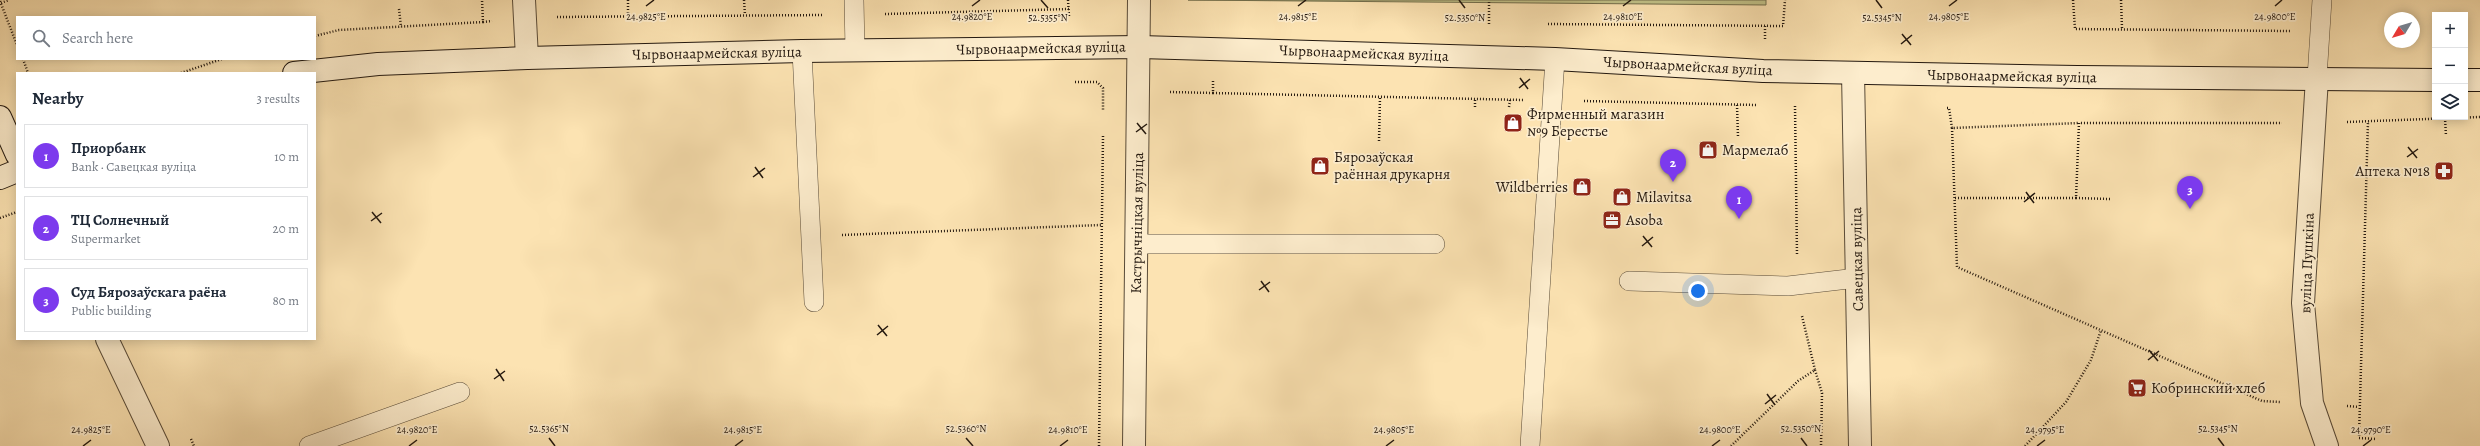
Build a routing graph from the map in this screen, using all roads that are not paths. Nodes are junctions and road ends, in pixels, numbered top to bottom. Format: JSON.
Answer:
{"nodes":[{"id":1,"x":1139,"y":0,"type":"edge"},
{"id":2,"x":2322,"y":0,"type":"edge"},
{"id":3,"x":855,"y":7,"type":"edge"},
{"id":4,"x":524,"y":8,"type":"edge"},
{"id":5,"x":1140,"y":47,"type":"junction"},
{"id":6,"x":855,"y":50,"type":"junction"},
{"id":7,"x":802,"y":51,"type":"junction"},
{"id":8,"x":527,"y":58,"type":"junction"},
{"id":9,"x":1555,"y":59,"type":"junction"},
{"id":10,"x":303,"y":72,"type":"edge"},
{"id":11,"x":1853,"y":73,"type":"junction"},
{"id":12,"x":2317,"y":78,"type":"junction"},
{"id":13,"x":2432,"y":80,"type":"edge"},
{"id":14,"x":2468,"y":80,"type":"edge"},
{"id":15,"x":2480,"y":80,"type":"edge"},
{"id":16,"x":0,"y":117,"type":"edge"},
{"id":17,"x":16,"y":153,"type":"edge"},
{"id":18,"x":16,"y":171,"type":"edge"},
{"id":19,"x":0,"y":178,"type":"edge"},
{"id":20,"x":1137,"y":244,"type":"junction"},
{"id":21,"x":1435,"y":244,"type":"dead end"},
{"id":22,"x":1857,"y":278,"type":"junction"},
{"id":23,"x":1629,"y":281,"type":"dead end"},
{"id":24,"x":814,"y":302,"type":"dead end"},
{"id":25,"x":107,"y":340,"type":"edge"},
{"id":26,"x":460,"y":392,"type":"dead end"},
{"id":27,"x":158,"y":446,"type":"edge"},
{"id":28,"x":310,"y":446,"type":"edge"},
{"id":29,"x":1134,"y":446,"type":"edge"},
{"id":30,"x":1530,"y":446,"type":"edge"},
{"id":31,"x":1860,"y":446,"type":"edge"},
{"id":32,"x":2327,"y":446,"type":"edge"}],
"edges":[{"from":1,"to":5,"type":"main road","name":"Кастрычніцкая вуліца"},
{"from":2,"to":12,"type":"lane"},
{"from":3,"to":6,"type":"lane"},
{"from":4,"to":8,"type":"main road"},
{"from":5,"to":6,"type":"main road","name":"Чырвонаармейская вуліца"},
{"from":5,"to":9,"type":"main road","name":"Чырвонаармейская вуліца"},
{"from":5,"to":20,"type":"main road","name":"Кастрычніцкая вуліца"},
{"from":6,"to":7,"type":"main road","name":"Чырвонаармейская вуліца"},
{"from":7,"to":8,"type":"main road","name":"Чырвонаармейская вуліца"},
{"from":7,"to":24,"type":"lane"},
{"from":8,"to":10,"type":"main road","name":"Чырвонаармейская вуліца"},
{"from":9,"to":11,"type":"main road","name":"Чырвонаармейская вуліца"},
{"from":9,"to":30,"type":"lane"},
{"from":11,"to":12,"type":"main road","name":"Чырвонаармейская вуліца"},
{"from":11,"to":22,"type":"main road","name":"Савецкая вуліца"},
{"from":12,"to":13,"type":"main road","name":"Чырвонаармейская вуліца"},
{"from":12,"to":32,"type":"main road","name":"вуліца Пушкіна"},
{"from":14,"to":15,"type":"main road"},
{"from":16,"to":17,"type":"main road"},
{"from":18,"to":19,"type":"main road"},
{"from":20,"to":21,"type":"lane"},
{"from":20,"to":29,"type":"main road","name":"Кастрычніцкая вуліца"},
{"from":22,"to":23,"type":"lane"},
{"from":22,"to":31,"type":"main road","name":"Савецкая вуліца"},
{"from":25,"to":27,"type":"main road"},
{"from":26,"to":28,"type":"lane"}]}
